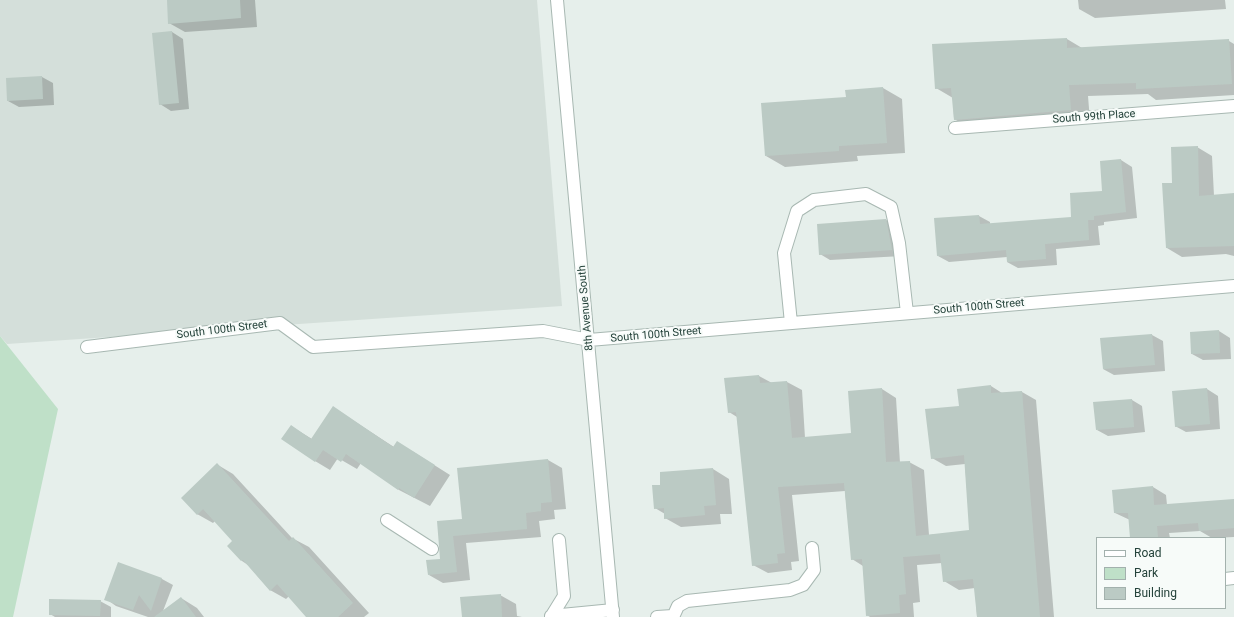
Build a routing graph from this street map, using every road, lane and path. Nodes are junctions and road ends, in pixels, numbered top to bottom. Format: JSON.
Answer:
{"nodes":[{"id":1,"x":557,"y":0,"type":"edge"},
{"id":2,"x":1234,"y":106,"type":"edge"},
{"id":3,"x":955,"y":128,"type":"dead end"},
{"id":4,"x":1234,"y":286,"type":"edge"},
{"id":5,"x":907,"y":314,"type":"junction"},
{"id":6,"x":791,"y":323,"type":"junction"},
{"id":7,"x":589,"y":340,"type":"junction"},
{"id":8,"x":87,"y":347,"type":"dead end"},
{"id":9,"x":387,"y":520,"type":"dead end"},
{"id":10,"x":559,"y":540,"type":"dead end"},
{"id":11,"x":812,"y":548,"type":"dead end"},
{"id":12,"x":432,"y":549,"type":"dead end"},
{"id":13,"x":613,"y":614,"type":"edge"},
{"id":14,"x":551,"y":616,"type":"edge"},
{"id":15,"x":673,"y":616,"type":"edge"},
{"id":16,"x":657,"y":617,"type":"edge"}],
"edges":[{"from":1,"to":7,"type":"street","name":"8th Avenue South"},
{"from":2,"to":3,"type":"street","name":"South 99th Place"},
{"from":4,"to":5,"type":"street","name":"South 100th Street"},
{"from":5,"to":6,"type":"street","name":"South 100th Street"},
{"from":5,"to":6,"type":"street"},
{"from":6,"to":7,"type":"street","name":"South 100th Street"},
{"from":7,"to":8,"type":"street","name":"South 100th Street"},
{"from":7,"to":13,"type":"street","name":"8th Avenue South"},
{"from":9,"to":12,"type":"street"},
{"from":10,"to":14,"type":"street"},
{"from":11,"to":15,"type":"street"},
{"from":13,"to":14,"type":"street"},
{"from":15,"to":16,"type":"street"}]}
